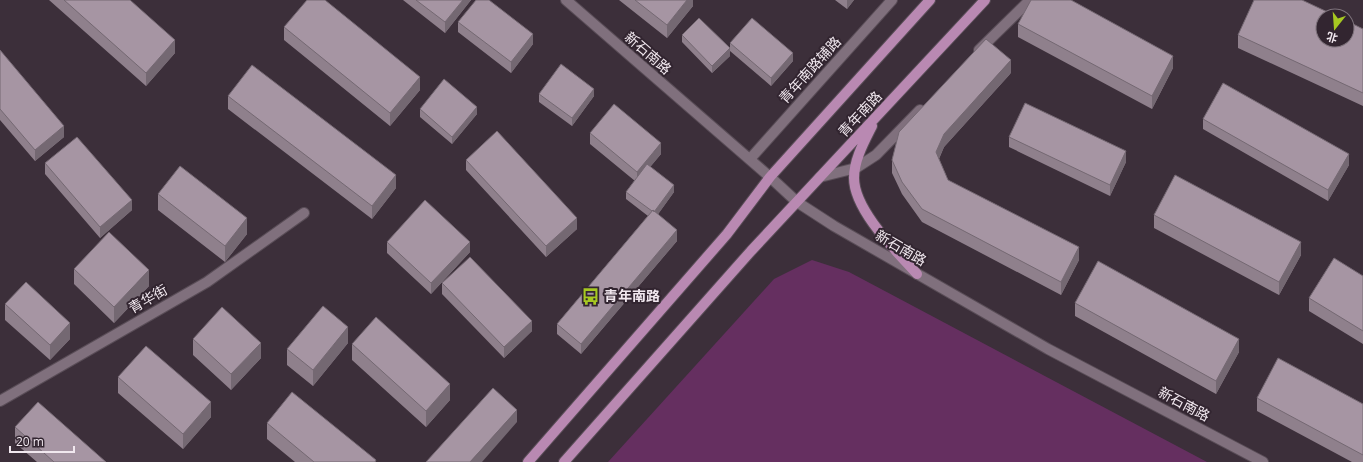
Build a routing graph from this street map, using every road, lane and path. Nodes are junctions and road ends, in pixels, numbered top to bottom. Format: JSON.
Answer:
{"nodes":[{"id":1,"x":566,"y":0,"type":"edge"},
{"id":2,"x":892,"y":0,"type":"edge"},
{"id":3,"x":930,"y":0,"type":"edge"},
{"id":4,"x":985,"y":0,"type":"edge"},
{"id":5,"x":1030,"y":0,"type":"edge"},
{"id":6,"x":970,"y":59,"type":"edge"},
{"id":7,"x":926,"y":104,"type":"edge"},
{"id":8,"x":877,"y":116,"type":"junction"},
{"id":9,"x":750,"y":159,"type":"junction"},
{"id":10,"x":856,"y":168,"type":"junction"},
{"id":11,"x":770,"y":177,"type":"junction"},
{"id":12,"x":820,"y":177,"type":"junction"},
{"id":13,"x":797,"y":202,"type":"junction"},
{"id":14,"x":304,"y":213,"type":"dead end"},
{"id":15,"x":917,"y":274,"type":"junction"},
{"id":16,"x":0,"y":401,"type":"edge"},
{"id":17,"x":528,"y":462,"type":"edge"},
{"id":18,"x":564,"y":462,"type":"edge"},
{"id":19,"x":1263,"y":462,"type":"edge"}],
"edges":[{"from":1,"to":9,"type":"street","name":"新石南路"},
{"from":2,"to":9,"type":"street","name":"青年南路辅路"},
{"from":3,"to":11,"type":"main road","name":"青年南路"},
{"from":4,"to":8,"type":"main road","name":"青年南路"},
{"from":5,"to":6,"type":"street"},
{"from":7,"to":10,"type":"street"},
{"from":8,"to":10,"type":"main road"},
{"from":8,"to":12,"type":"main road","name":"青年南路"},
{"from":9,"to":11,"type":"street","name":"新石南路"},
{"from":10,"to":12,"type":"street"},
{"from":10,"to":15,"type":"main road"},
{"from":11,"to":13,"type":"street","name":"新石南路"},
{"from":11,"to":17,"type":"main road","name":"青年南路"},
{"from":12,"to":13,"type":"main road","name":"青年南路"},
{"from":13,"to":15,"type":"street","name":"新石南路"},
{"from":13,"to":18,"type":"main road","name":"青年南路"},
{"from":14,"to":16,"type":"street","name":"青华街"},
{"from":15,"to":19,"type":"street","name":"新石南路"}]}
